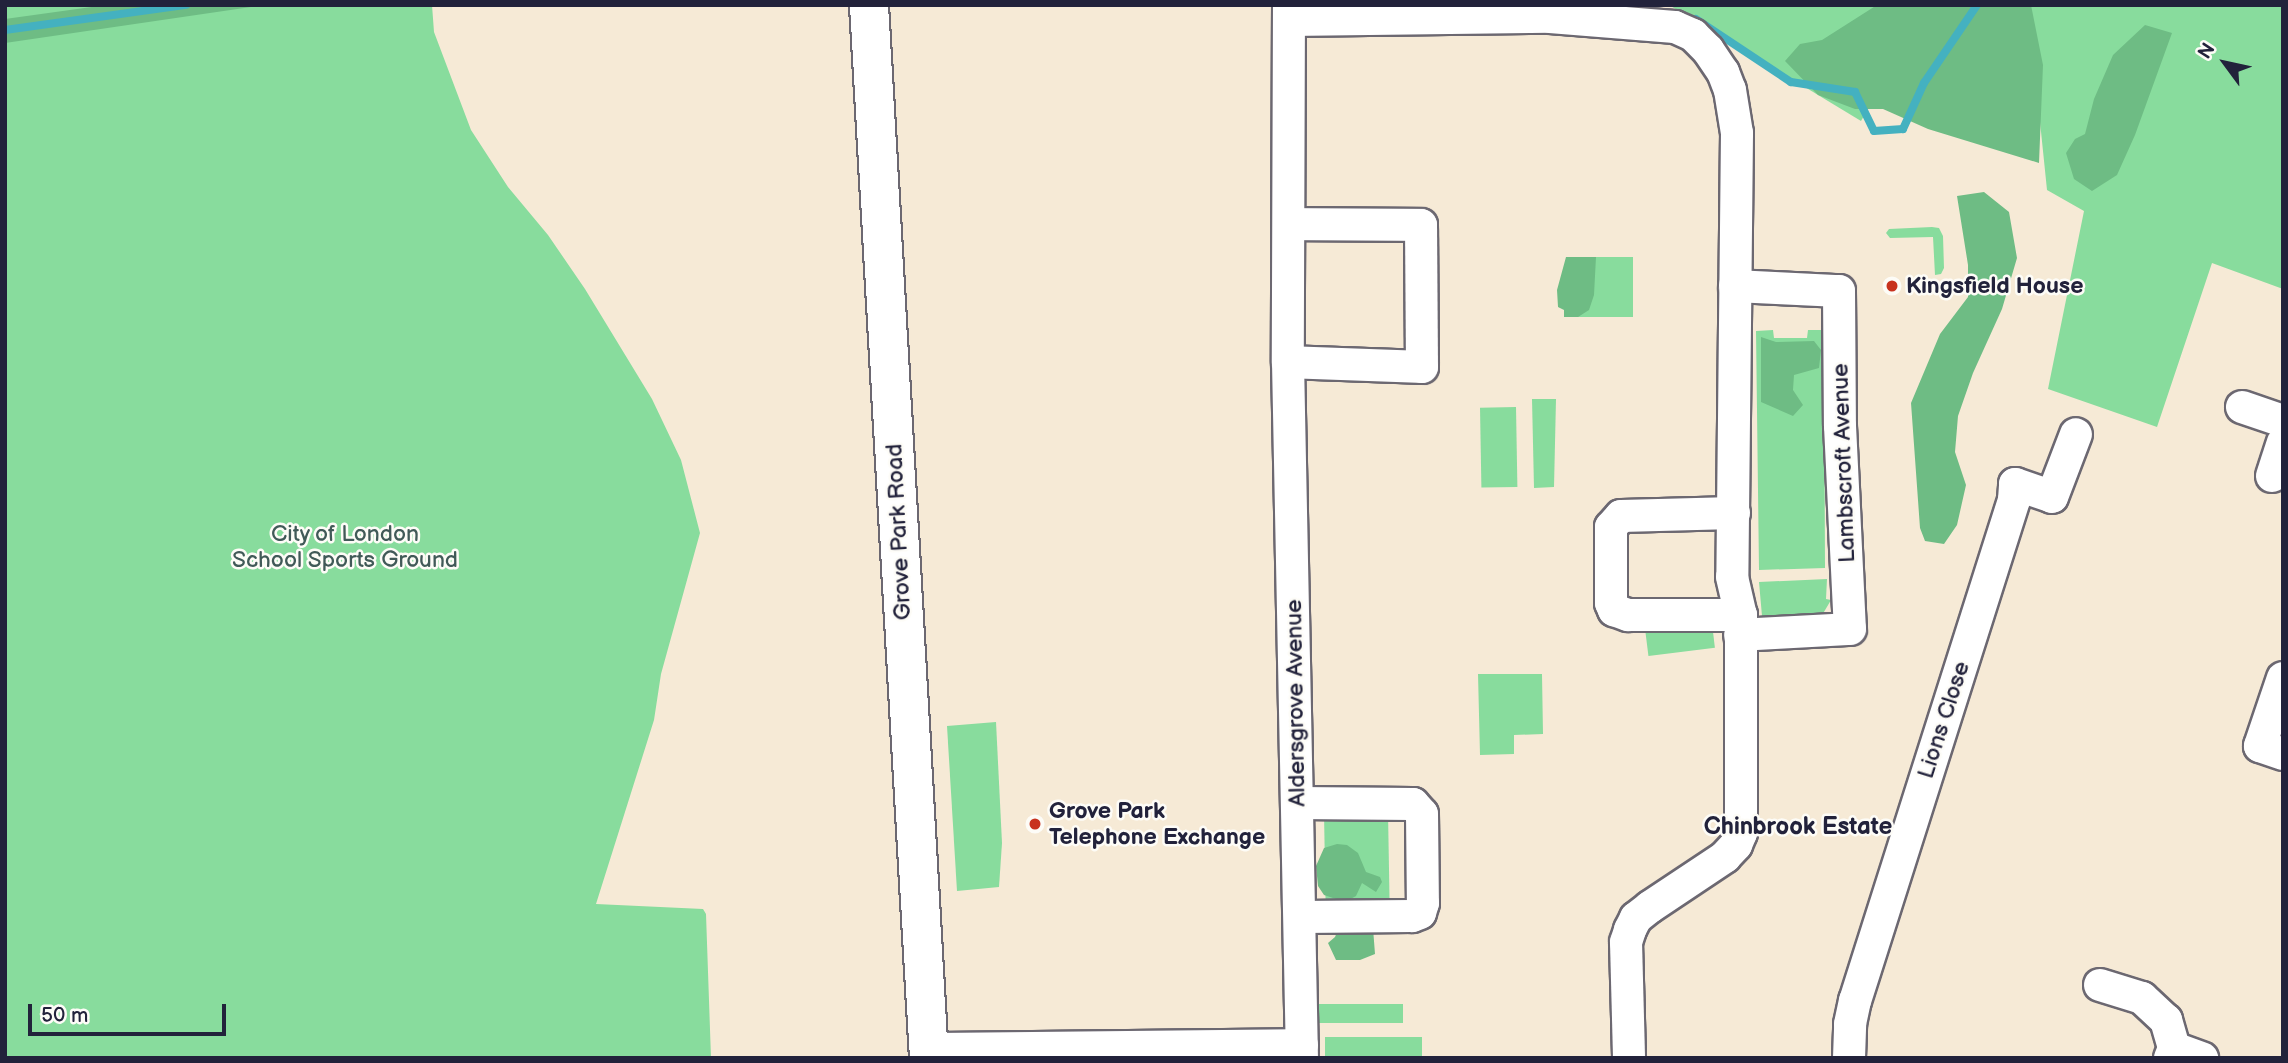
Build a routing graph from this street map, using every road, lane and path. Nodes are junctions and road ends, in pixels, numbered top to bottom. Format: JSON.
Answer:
{"nodes":[{"id":1,"x":869,"y":5,"type":"edge"},
{"id":2,"x":1289,"y":12,"type":"edge"},
{"id":3,"x":1291,"y":224,"type":"junction"},
{"id":4,"x":1735,"y":286,"type":"junction"},
{"id":5,"x":1289,"y":362,"type":"junction"},
{"id":6,"x":2242,"y":407,"type":"dead end"},
{"id":7,"x":2283,"y":421,"type":"edge"},
{"id":8,"x":2076,"y":434,"type":"dead end"},
{"id":9,"x":2283,"y":443,"type":"edge"},
{"id":10,"x":2272,"y":476,"type":"dead end"},
{"id":11,"x":1734,"y":513,"type":"junction"},
{"id":12,"x":1740,"y":625,"type":"junction"},
{"id":13,"x":2283,"y":678,"type":"edge"},
{"id":14,"x":2283,"y":754,"type":"edge"},
{"id":15,"x":1298,"y":803,"type":"junction"},
{"id":16,"x":1301,"y":917,"type":"junction"},
{"id":17,"x":2100,"y":985,"type":"dead end"},
{"id":18,"x":1302,"y":1051,"type":"edge"},
{"id":19,"x":929,"y":1054,"type":"edge"},
{"id":20,"x":2182,"y":1054,"type":"edge"},
{"id":21,"x":1629,"y":1058,"type":"edge"},
{"id":22,"x":1849,"y":1058,"type":"edge"}],
"edges":[{"from":1,"to":19,"type":"main road","name":"Grove Park Road"},
{"from":2,"to":3,"type":"street","name":"Aldersgrove Avenue"},
{"from":2,"to":4,"type":"street"},
{"from":3,"to":5,"type":"street","name":"Aldersgrove Avenue"},
{"from":3,"to":5,"type":"street"},
{"from":4,"to":11,"type":"street"},
{"from":4,"to":12,"type":"street","name":"Lambscroft Avenue"},
{"from":5,"to":15,"type":"street","name":"Aldersgrove Avenue"},
{"from":6,"to":7,"type":"street"},
{"from":8,"to":22,"type":"street","name":"Lions Close"},
{"from":9,"to":10,"type":"street"},
{"from":11,"to":12,"type":"street"},
{"from":11,"to":12,"type":"street"},
{"from":12,"to":21,"type":"street"},
{"from":13,"to":14,"type":"street"},
{"from":15,"to":16,"type":"street","name":"Aldersgrove Avenue"},
{"from":15,"to":16,"type":"street"},
{"from":16,"to":18,"type":"street","name":"Aldersgrove Avenue"},
{"from":17,"to":20,"type":"street"},
{"from":18,"to":19,"type":"street"}]}
